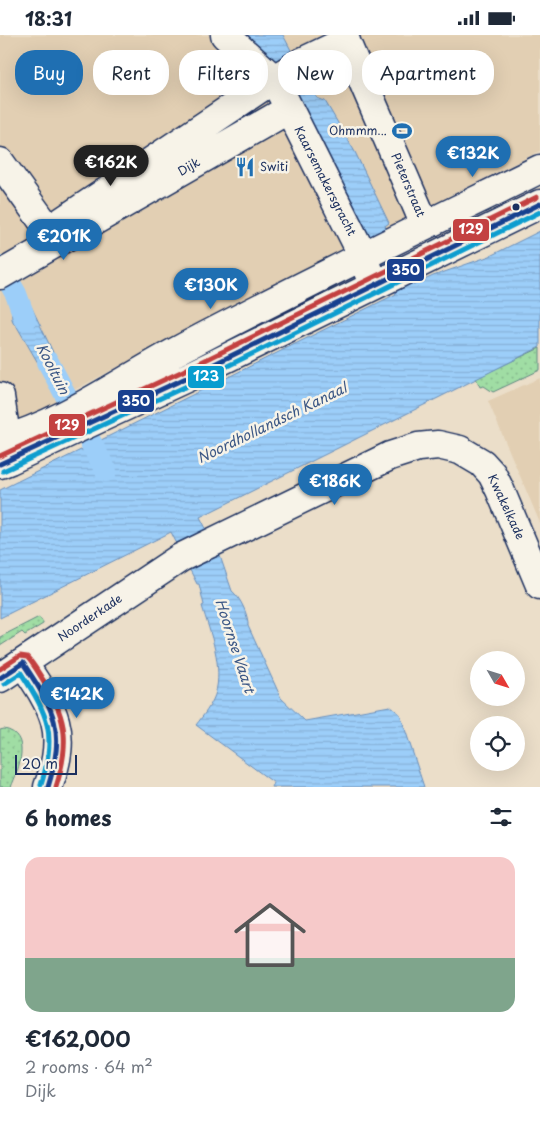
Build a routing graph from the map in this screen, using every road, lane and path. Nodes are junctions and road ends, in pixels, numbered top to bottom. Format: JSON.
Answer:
{"nodes":[{"id":1,"x":225,"y":35,"type":"edge"},
{"id":2,"x":344,"y":38,"type":"edge"},
{"id":3,"x":323,"y":50,"type":"edge"},
{"id":4,"x":278,"y":68,"type":"edge"},
{"id":5,"x":278,"y":77,"type":"edge"},
{"id":6,"x":287,"y":95,"type":"edge"},
{"id":7,"x":289,"y":109,"type":"junction"},
{"id":8,"x":0,"y":162,"type":"edge"},
{"id":9,"x":540,"y":169,"type":"edge"},
{"id":10,"x":540,"y":204,"type":"edge"},
{"id":11,"x":426,"y":225,"type":"junction"},
{"id":12,"x":53,"y":236,"type":"junction"},
{"id":13,"x":366,"y":255,"type":"junction"},
{"id":14,"x":5,"y":272,"type":"edge"},
{"id":15,"x":378,"y":283,"type":"junction"},
{"id":16,"x":0,"y":397,"type":"edge"},
{"id":17,"x":78,"y":418,"type":"junction"},
{"id":18,"x":452,"y":447,"type":"joint"},
{"id":19,"x":4,"y":448,"type":"edge"},
{"id":20,"x":540,"y":585,"type":"edge"},
{"id":21,"x":23,"y":663,"type":"junction"},
{"id":22,"x":0,"y":678,"type":"edge"},
{"id":23,"x":48,"y":787,"type":"edge"}],
"edges":[{"from":1,"to":4,"type":"street"},
{"from":2,"to":3,"type":"street","name":"Dijk"},
{"from":2,"to":11,"type":"street","name":"Pieterstraat"},
{"from":5,"to":12,"type":"street","name":"Dijk"},
{"from":6,"to":7,"type":"street","name":"Kaarsemakersgracht"},
{"from":7,"to":12,"type":"street","name":"Dijk"},
{"from":7,"to":13,"type":"street","name":"Kaarsemakersgracht"},
{"from":8,"to":12,"type":"street"},
{"from":9,"to":11,"type":"street"},
{"from":10,"to":15,"type":"street"},
{"from":11,"to":13,"type":"street"},
{"from":12,"to":14,"type":"street","name":"Dijk"},
{"from":13,"to":15,"type":"street","name":"Kaarsemakersgracht"},
{"from":13,"to":17,"type":"street"},
{"from":15,"to":17,"type":"street"},
{"from":16,"to":19,"type":"street"},
{"from":17,"to":19,"type":"street"},
{"from":18,"to":20,"type":"street","name":"Kwakelkade"},
{"from":18,"to":21,"type":"street","name":"Noorderkade"},
{"from":21,"to":22,"type":"street","name":"Noorderkade"},
{"from":21,"to":23,"type":"street"}]}
